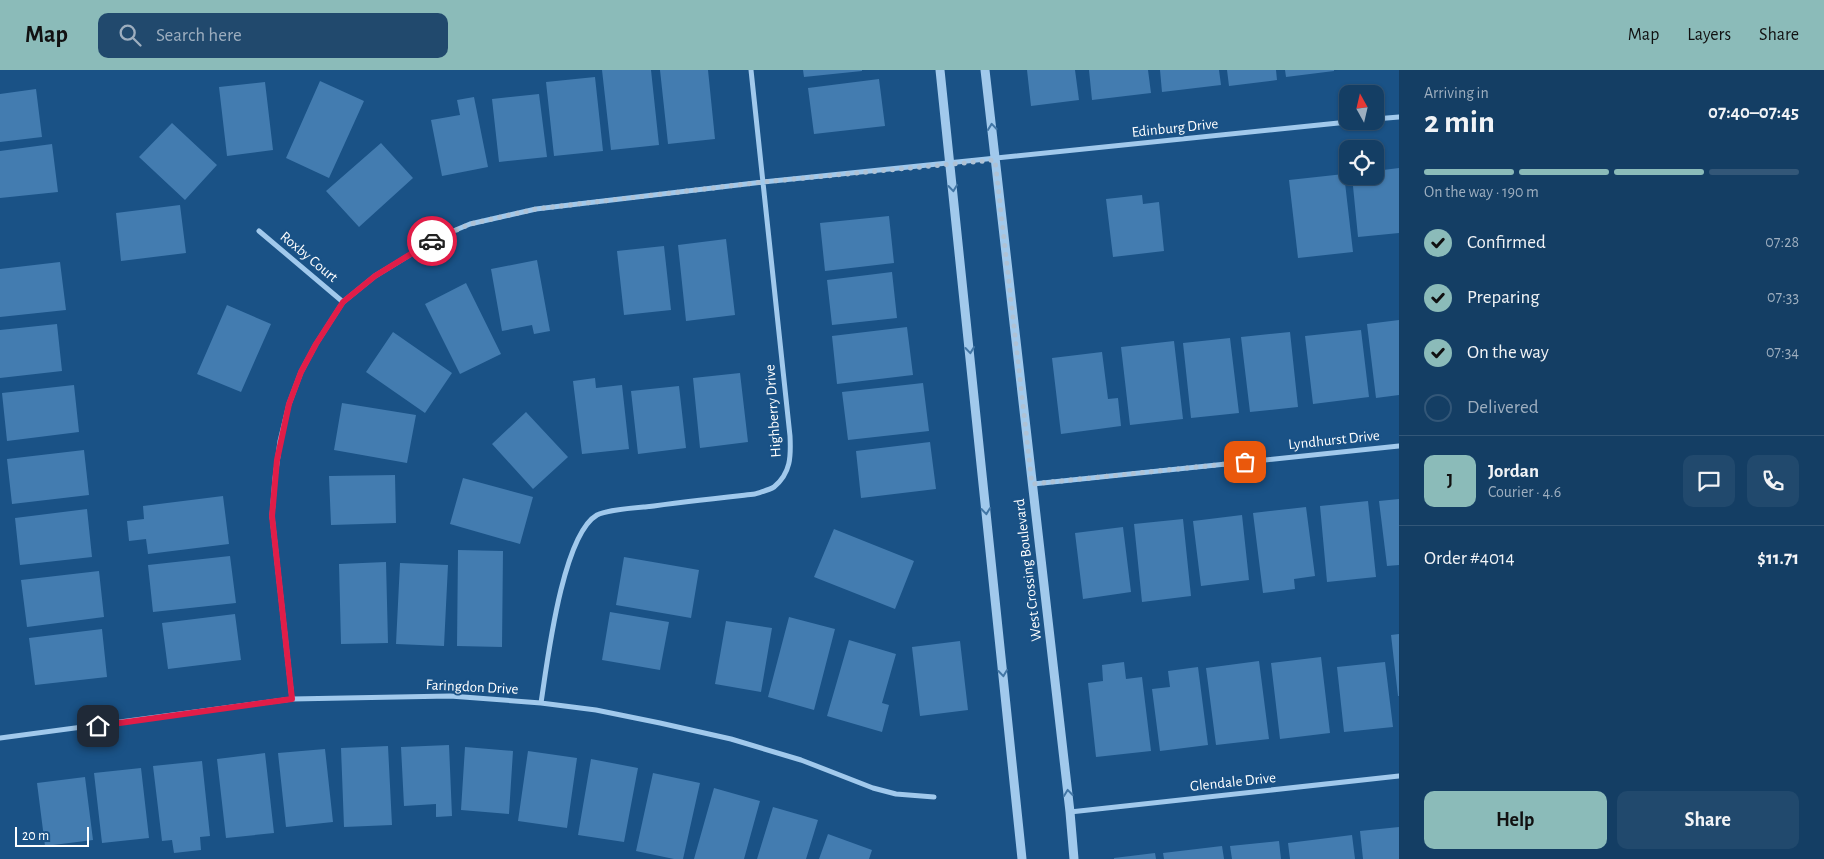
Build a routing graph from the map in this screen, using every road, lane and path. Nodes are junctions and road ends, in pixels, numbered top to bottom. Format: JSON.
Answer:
{"nodes":[{"id":1,"x":751,"y":70,"type":"edge"},
{"id":2,"x":940,"y":70,"type":"edge"},
{"id":3,"x":985,"y":70,"type":"edge"},
{"id":4,"x":1399,"y":117,"type":"edge"},
{"id":5,"x":1384,"y":119,"type":"edge"},
{"id":6,"x":1339,"y":123,"type":"edge"},
{"id":7,"x":995,"y":160,"type":"junction"},
{"id":8,"x":950,"y":164,"type":"junction"},
{"id":9,"x":763,"y":182,"type":"junction"},
{"id":10,"x":259,"y":231,"type":"dead end"},
{"id":11,"x":343,"y":302,"type":"junction"},
{"id":12,"x":1399,"y":446,"type":"edge"},
{"id":13,"x":1032,"y":484,"type":"junction"},
{"id":14,"x":292,"y":699,"type":"junction"},
{"id":15,"x":541,"y":703,"type":"junction"},
{"id":16,"x":0,"y":738,"type":"edge"},
{"id":17,"x":1399,"y":776,"type":"edge"},
{"id":18,"x":934,"y":796,"type":"dead end"},
{"id":19,"x":1070,"y":812,"type":"junction"},
{"id":20,"x":1022,"y":859,"type":"edge"},
{"id":21,"x":1074,"y":859,"type":"edge"}],
"edges":[{"from":1,"to":9,"type":"street","name":"Highberry Drive"},
{"from":2,"to":8,"type":"street"},
{"from":7,"to":3,"type":"street","name":"West Crossing Boulevard","one_way":true},
{"from":4,"to":5,"type":"street"},
{"from":6,"to":7,"type":"street","name":"Edinburg Drive"},
{"from":7,"to":8,"type":"street","name":"Edinburg Drive"},
{"from":7,"to":13,"type":"street","name":"West Crossing Boulevard"},
{"from":8,"to":9,"type":"street","name":"Edinburg Drive"},
{"from":8,"to":20,"type":"street","one_way":true},
{"from":9,"to":11,"type":"street","name":"Edinburg Drive"},
{"from":9,"to":15,"type":"street","name":"Highberry Drive"},
{"from":10,"to":11,"type":"street","name":"Roxby Court"},
{"from":11,"to":14,"type":"street","name":"Edinburg Drive"},
{"from":12,"to":13,"type":"street","name":"Lyndhurst Drive"},
{"from":19,"to":13,"type":"street","name":"West Crossing Boulevard","one_way":true},
{"from":14,"to":15,"type":"street","name":"Faringdon Drive"},
{"from":14,"to":16,"type":"street","name":"Faringdon Drive"},
{"from":15,"to":18,"type":"street","name":"Faringdon Drive"},
{"from":17,"to":19,"type":"street","name":"Glendale Drive"},
{"from":19,"to":21,"type":"street","name":"West Crossing Boulevard"}]}
